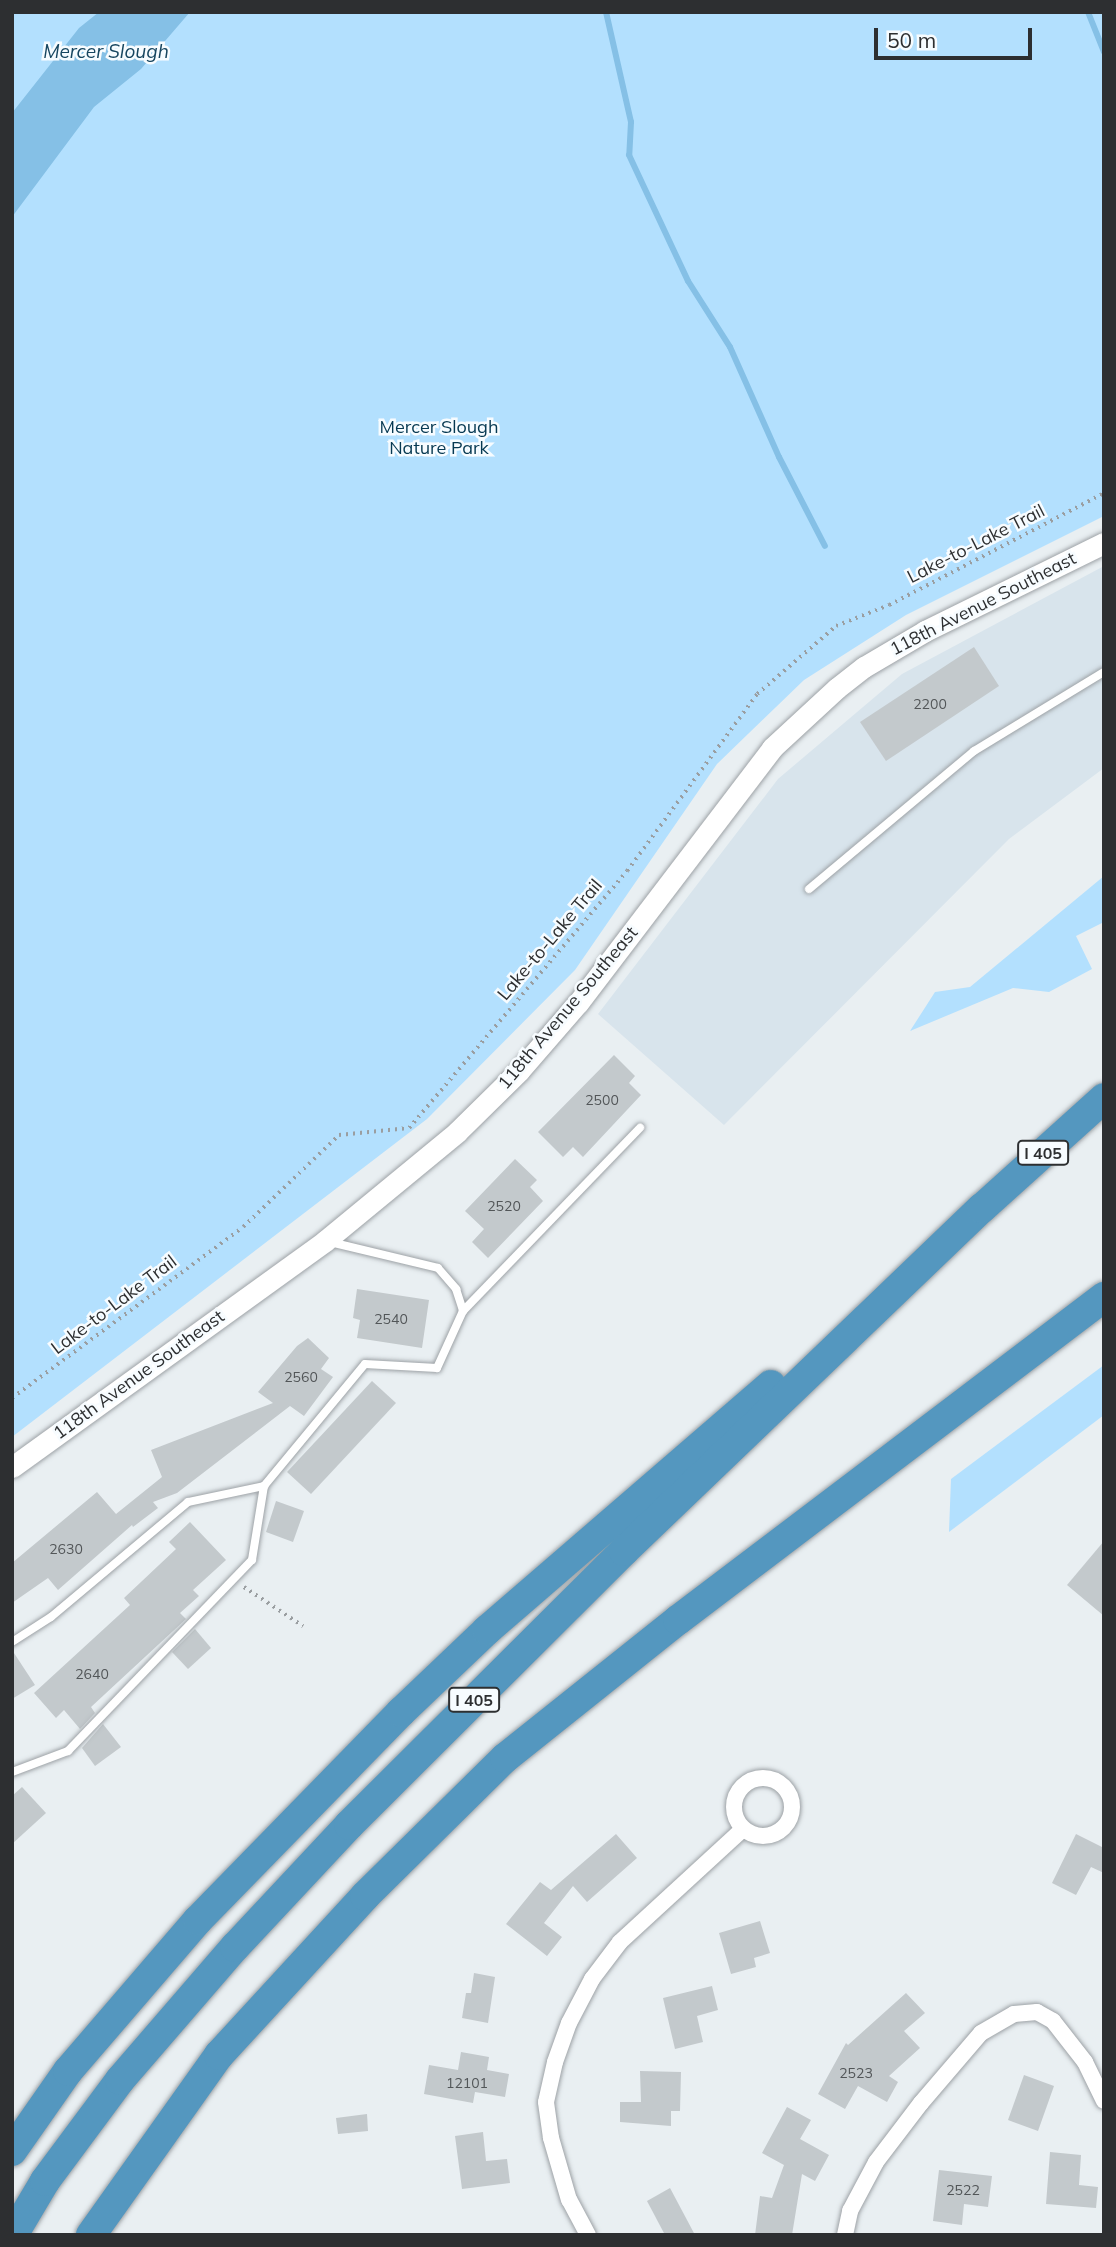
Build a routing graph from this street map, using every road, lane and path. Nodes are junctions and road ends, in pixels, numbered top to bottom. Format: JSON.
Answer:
{"nodes":[{"id":1,"x":1104,"y":493,"type":"edge"},
{"id":2,"x":1104,"y":542,"type":"edge"},
{"id":3,"x":1104,"y":672,"type":"edge"},
{"id":4,"x":809,"y":889,"type":"dead end"},
{"id":5,"x":1104,"y":1098,"type":"edge"},
{"id":6,"x":640,"y":1128,"type":"dead end"},
{"id":7,"x":982,"y":1209,"type":"junction"},
{"id":8,"x":325,"y":1241,"type":"junction"},
{"id":9,"x":1104,"y":1297,"type":"edge"},
{"id":10,"x":463,"y":1311,"type":"junction"},
{"id":11,"x":12,"y":1398,"type":"edge"},
{"id":12,"x":12,"y":1467,"type":"edge"},
{"id":13,"x":264,"y":1486,"type":"junction"},
{"id":14,"x":234,"y":1579,"type":"junction"},
{"id":15,"x":303,"y":1626,"type":"dead end"},
{"id":16,"x":12,"y":1642,"type":"edge"},
{"id":17,"x":12,"y":1772,"type":"edge"},
{"id":18,"x":743,"y":1829,"type":"dead end"},
{"id":19,"x":1104,"y":2101,"type":"edge"},
{"id":20,"x":12,"y":2151,"type":"edge"},
{"id":21,"x":13,"y":2235,"type":"edge"},
{"id":22,"x":91,"y":2235,"type":"edge"},
{"id":23,"x":588,"y":2235,"type":"edge"},
{"id":24,"x":845,"y":2235,"type":"edge"}],
"edges":[{"from":1,"to":11,"type":"path","name":"Lake-to-Lake Trail"},
{"from":2,"to":8,"type":"street","name":"118th Avenue Southeast"},
{"from":3,"to":4,"type":"lane"},
{"from":5,"to":7,"type":"highway","number":"I 405"},
{"from":6,"to":10,"type":"lane"},
{"from":7,"to":20,"type":"highway"},
{"from":7,"to":21,"type":"highway","number":"I 405"},
{"from":8,"to":10,"type":"lane"},
{"from":8,"to":12,"type":"street","name":"118th Avenue Southeast"},
{"from":9,"to":22,"type":"highway"},
{"from":10,"to":13,"type":"lane"},
{"from":13,"to":14,"type":"lane"},
{"from":13,"to":16,"type":"lane"},
{"from":14,"to":15,"type":"path"},
{"from":14,"to":17,"type":"lane"},
{"from":18,"to":23,"type":"street"},
{"from":19,"to":24,"type":"street"}]}
